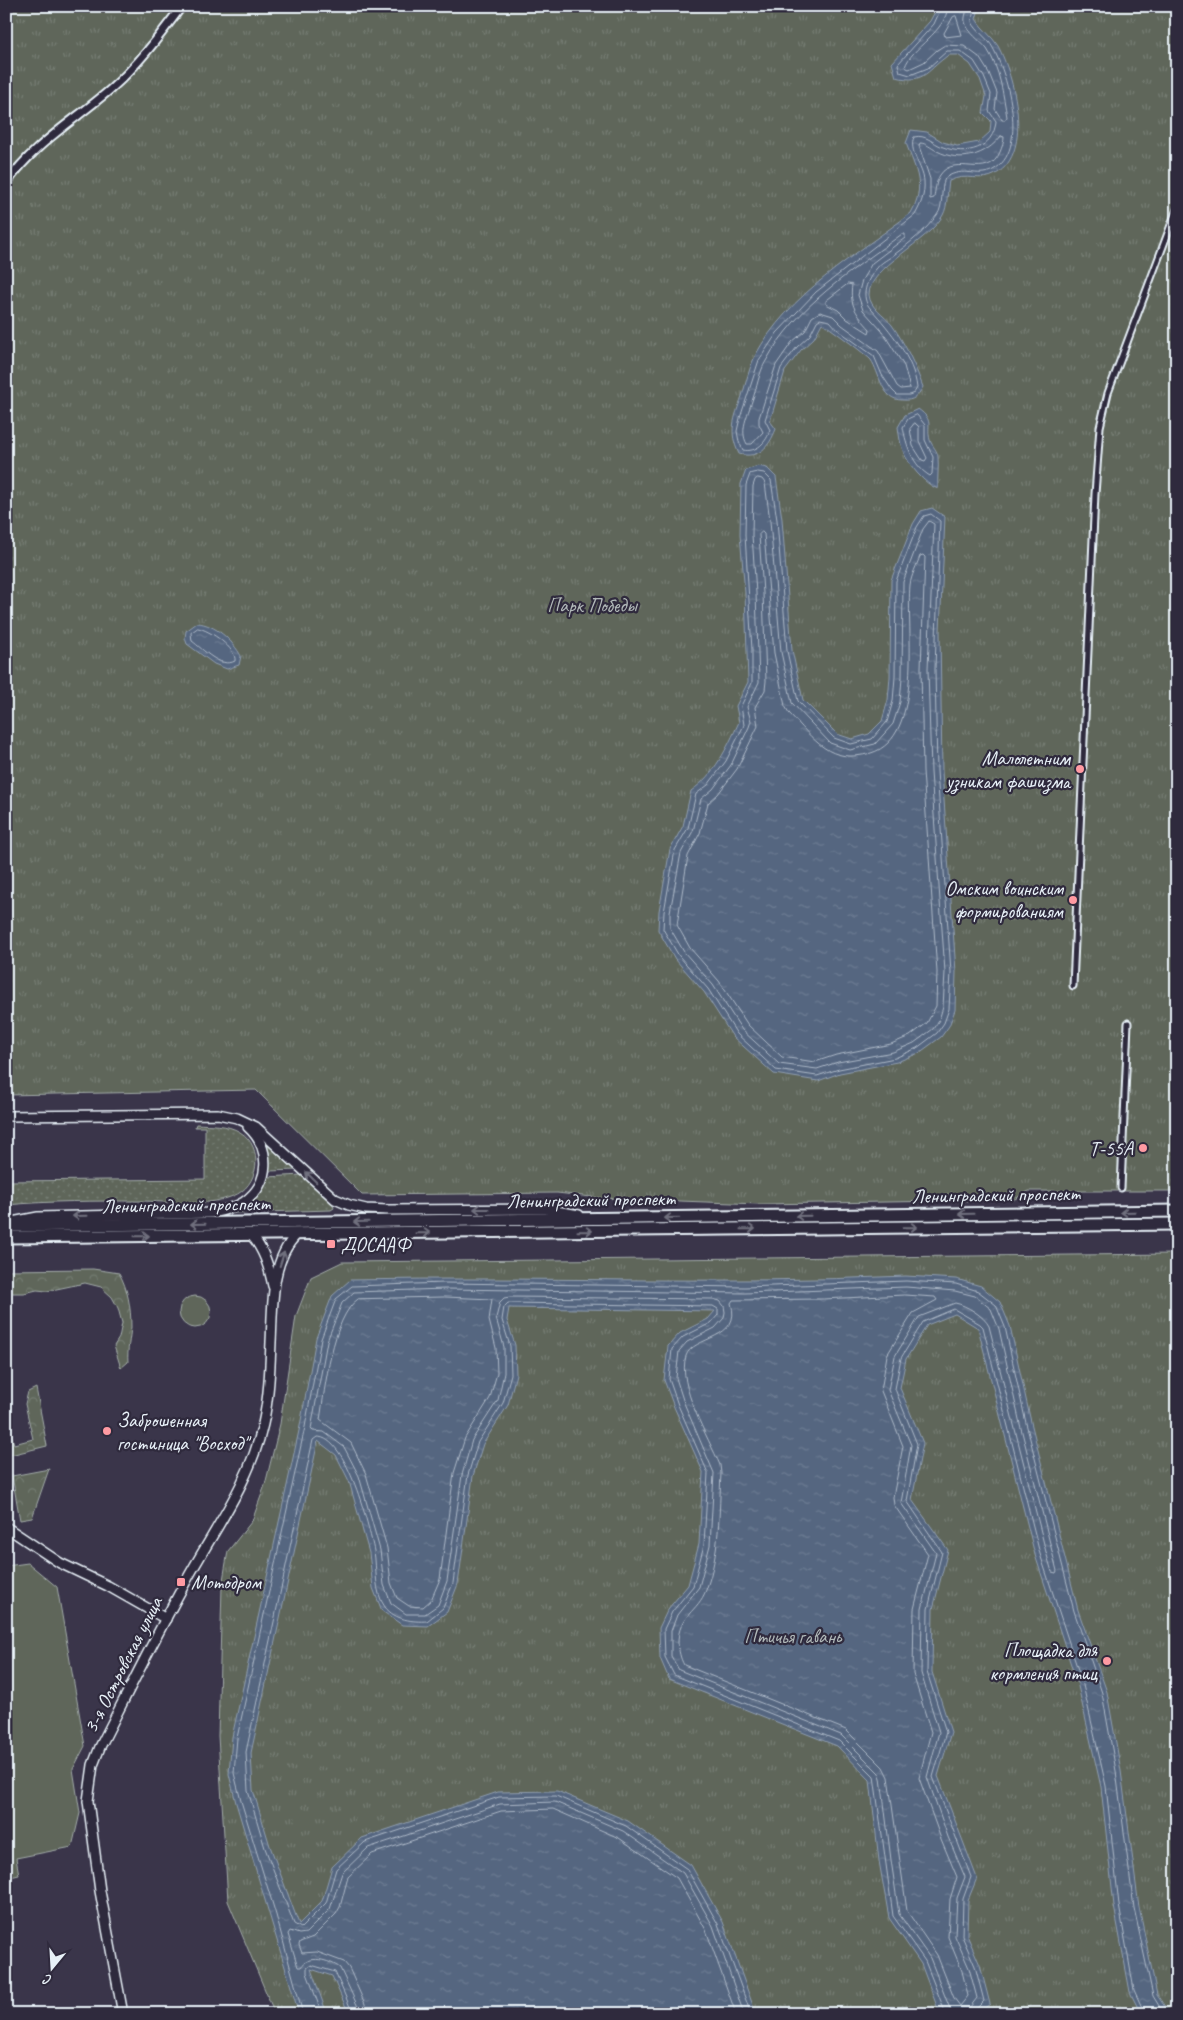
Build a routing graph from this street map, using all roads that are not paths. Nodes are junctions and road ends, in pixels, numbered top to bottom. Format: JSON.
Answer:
{"nodes":[{"id":1,"x":182,"y":6,"type":"edge"},
{"id":2,"x":6,"y":184,"type":"edge"},
{"id":3,"x":1177,"y":209,"type":"edge"},
{"id":4,"x":1073,"y":986,"type":"dead end"},
{"id":5,"x":1128,"y":1023,"type":"dead end"},
{"id":6,"x":6,"y":1116,"type":"edge"},
{"id":7,"x":228,"y":1116,"type":"junction"},
{"id":8,"x":1121,"y":1188,"type":"dead end"},
{"id":9,"x":1177,"y":1211,"type":"edge"},
{"id":10,"x":599,"y":1219,"type":"junction"},
{"id":11,"x":1177,"y":1224,"type":"edge"},
{"id":12,"x":6,"y":1225,"type":"edge"},
{"id":13,"x":297,"y":1234,"type":"junction"},
{"id":14,"x":251,"y":1235,"type":"junction"},
{"id":15,"x":6,"y":1237,"type":"edge"},
{"id":16,"x":274,"y":1288,"type":"junction"},
{"id":17,"x":6,"y":1528,"type":"edge"},
{"id":18,"x":166,"y":1619,"type":"junction"},
{"id":19,"x":122,"y":2014,"type":"edge"}],
"edges":[{"from":1,"to":2,"type":"street"},
{"from":3,"to":4,"type":"street"},
{"from":5,"to":8,"type":"street"},
{"from":6,"to":7,"type":"street"},
{"from":10,"to":7,"type":"street","one_way":true},
{"from":7,"to":12,"type":"street","one_way":true},
{"from":9,"to":10,"type":"main road","name":"Ленинградский проспект","one_way":true},
{"from":10,"to":12,"type":"main road","name":"Ленинградский проспект","one_way":true},
{"from":13,"to":11,"type":"main road","name":"Ленинградский проспект","one_way":true},
{"from":13,"to":14,"type":"main road","name":"Ленинградский проспект"},
{"from":16,"to":13,"type":"street","one_way":true},
{"from":15,"to":14,"type":"main road","name":"Ленинградский проспект","one_way":true},
{"from":14,"to":16,"type":"street"},
{"from":16,"to":18,"type":"street","name":"3-я Островская улица"},
{"from":17,"to":18,"type":"street"},
{"from":18,"to":19,"type":"street","name":"3-я Островская улица"}]}
